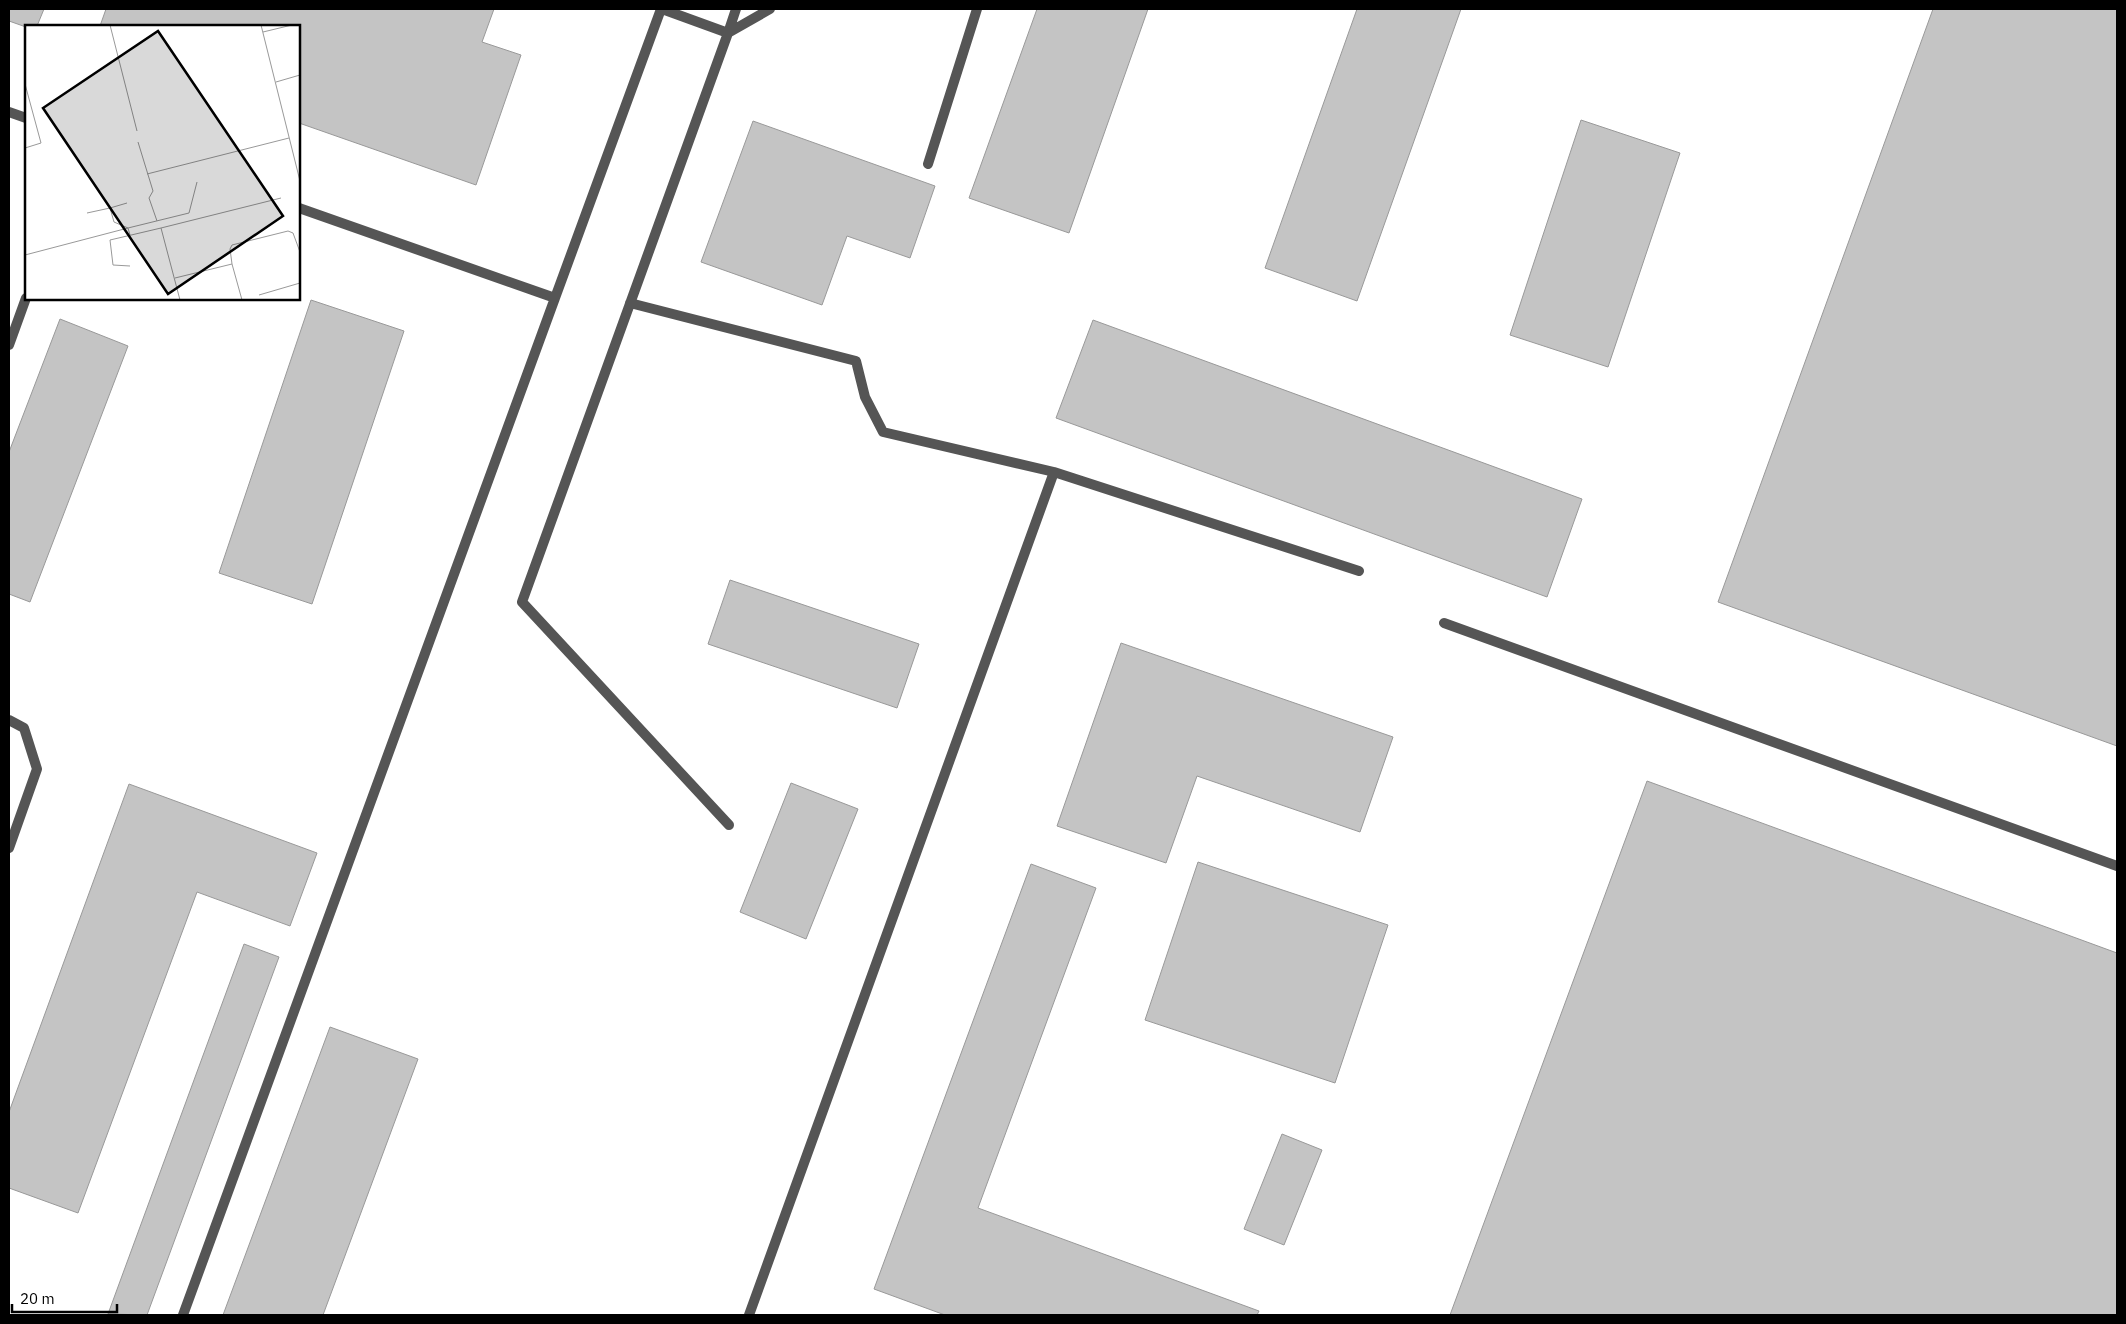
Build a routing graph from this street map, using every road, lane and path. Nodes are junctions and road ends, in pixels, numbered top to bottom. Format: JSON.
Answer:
{"nodes":[{"id":1,"x":662,"y":9,"type":"edge"},
{"id":2,"x":736,"y":9,"type":"edge"},
{"id":3,"x":770,"y":9,"type":"edge"},
{"id":4,"x":977,"y":9,"type":"edge"},
{"id":5,"x":728,"y":33,"type":"junction"},
{"id":6,"x":9,"y":112,"type":"edge"},
{"id":7,"x":25,"y":118,"type":"edge"},
{"id":8,"x":928,"y":164,"type":"dead end"},
{"id":9,"x":300,"y":208,"type":"edge"},
{"id":10,"x":556,"y":298,"type":"junction"},
{"id":11,"x":25,"y":300,"type":"edge"},
{"id":12,"x":630,"y":303,"type":"junction"},
{"id":13,"x":9,"y":345,"type":"edge"},
{"id":14,"x":1054,"y":472,"type":"junction"},
{"id":15,"x":1359,"y":571,"type":"dead end"},
{"id":16,"x":1444,"y":623,"type":"dead end"},
{"id":17,"x":9,"y":720,"type":"edge"},
{"id":18,"x":729,"y":825,"type":"dead end"},
{"id":19,"x":9,"y":848,"type":"edge"},
{"id":20,"x":2117,"y":866,"type":"edge"},
{"id":21,"x":183,"y":1315,"type":"edge"},
{"id":22,"x":749,"y":1315,"type":"edge"}],
"edges":[{"from":1,"to":5,"type":"lane"},
{"from":1,"to":10,"type":"lane"},
{"from":2,"to":5,"type":"lane"},
{"from":3,"to":5,"type":"lane"},
{"from":4,"to":8,"type":"lane"},
{"from":5,"to":12,"type":"lane"},
{"from":6,"to":7,"type":"lane"},
{"from":9,"to":10,"type":"lane"},
{"from":10,"to":21,"type":"lane"},
{"from":11,"to":13,"type":"lane"},
{"from":12,"to":14,"type":"lane"},
{"from":12,"to":18,"type":"lane"},
{"from":14,"to":15,"type":"lane"},
{"from":14,"to":22,"type":"lane"},
{"from":16,"to":20,"type":"lane"},
{"from":17,"to":19,"type":"lane"}]}
